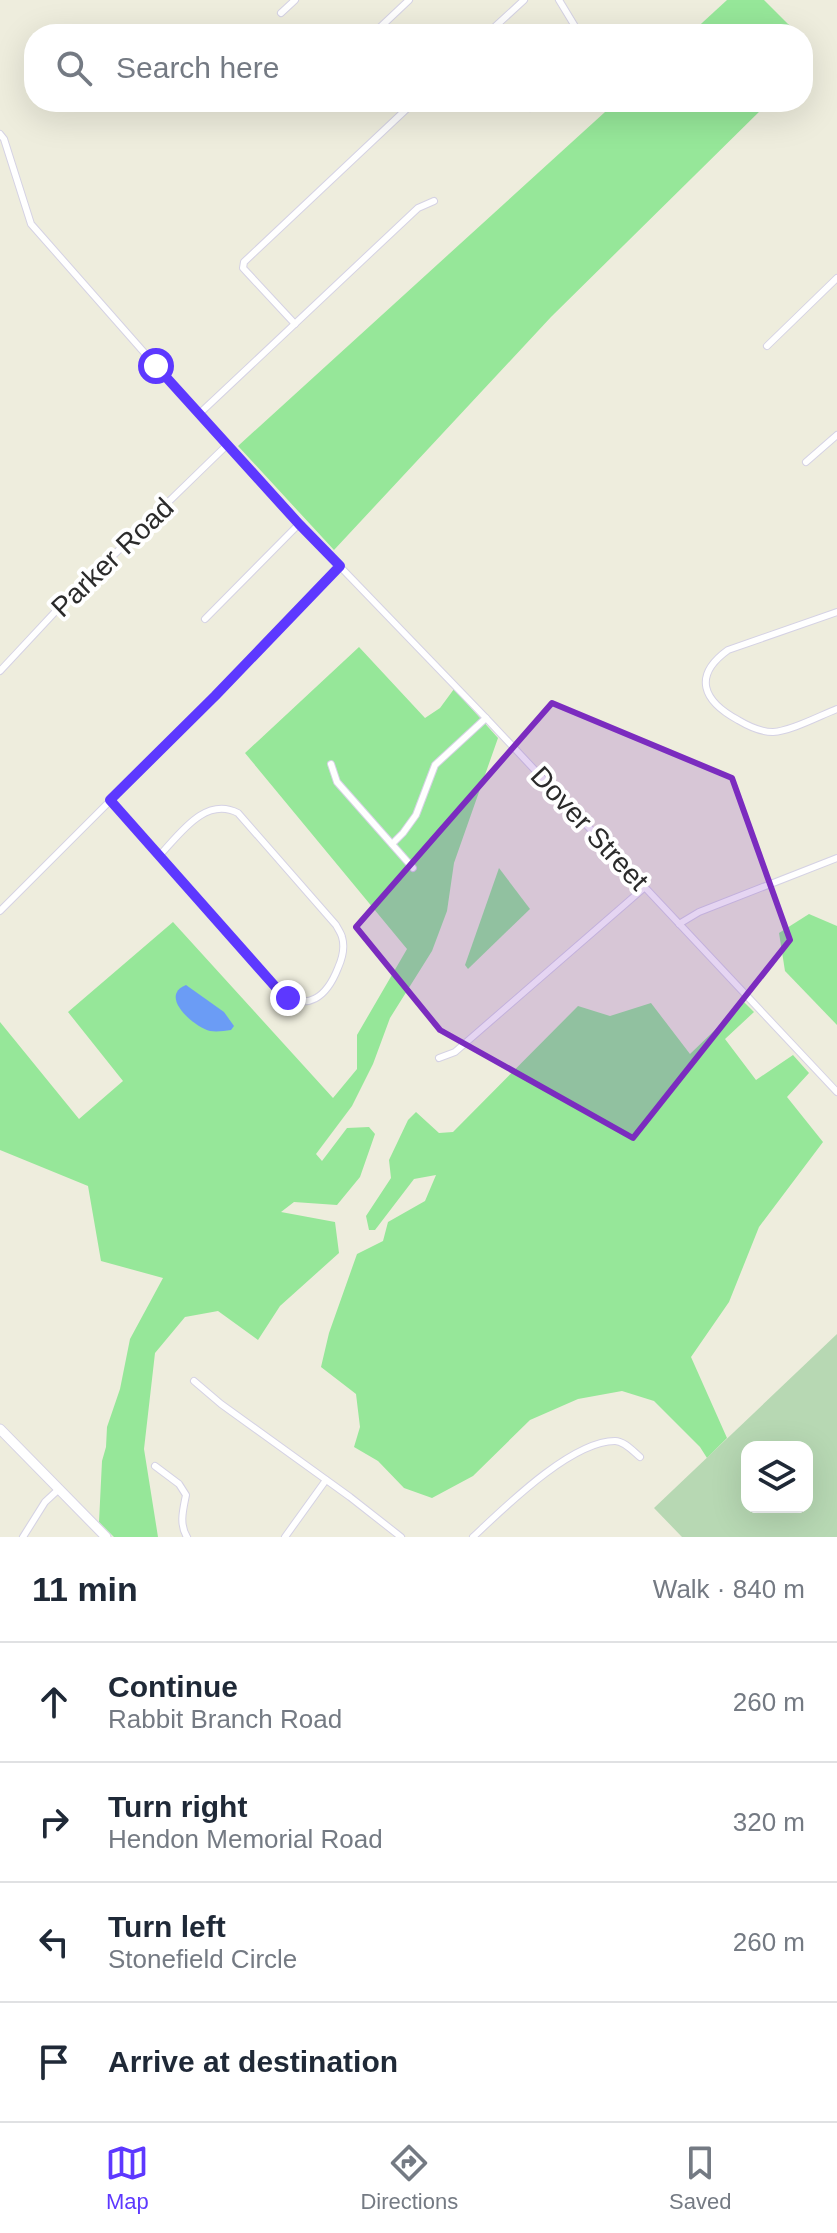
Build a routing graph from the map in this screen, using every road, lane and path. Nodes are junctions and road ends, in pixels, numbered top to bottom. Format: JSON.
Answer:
{"nodes":[{"id":1,"x":295,"y":0,"type":"edge"},
{"id":2,"x":409,"y":0,"type":"edge"},
{"id":3,"x":524,"y":0,"type":"edge"},
{"id":4,"x":559,"y":0,"type":"edge"},
{"id":5,"x":281,"y":13,"type":"dead end"},
{"id":6,"x":384,"y":24,"type":"edge"},
{"id":7,"x":498,"y":24,"type":"edge"},
{"id":8,"x":574,"y":24,"type":"edge"},
{"id":9,"x":403,"y":112,"type":"edge"},
{"id":10,"x":0,"y":134,"type":"edge"},
{"id":11,"x":434,"y":201,"type":"dead end"},
{"id":12,"x":837,"y":278,"type":"edge"},
{"id":13,"x":295,"y":324,"type":"junction"},
{"id":14,"x":767,"y":346,"type":"dead end"},
{"id":15,"x":199,"y":414,"type":"junction"},
{"id":16,"x":837,"y":435,"type":"edge"},
{"id":17,"x":227,"y":445,"type":"junction"},
{"id":18,"x":806,"y":462,"type":"dead end"},
{"id":19,"x":299,"y":524,"type":"junction"},
{"id":20,"x":340,"y":566,"type":"junction"},
{"id":21,"x":837,"y":612,"type":"edge"},
{"id":22,"x":205,"y":619,"type":"dead end"},
{"id":23,"x":0,"y":671,"type":"edge"},
{"id":24,"x":837,"y":709,"type":"edge"},
{"id":25,"x":486,"y":718,"type":"junction"},
{"id":26,"x":331,"y":764,"type":"dead end"},
{"id":27,"x":110,"y":800,"type":"junction"},
{"id":28,"x":392,"y":844,"type":"junction"},
{"id":29,"x":159,"y":856,"type":"junction"},
{"id":30,"x":837,"y":858,"type":"edge"},
{"id":31,"x":413,"y":868,"type":"dead end"},
{"id":32,"x":645,"y":887,"type":"junction"},
{"id":33,"x":0,"y":911,"type":"edge"},
{"id":34,"x":679,"y":924,"type":"junction"},
{"id":35,"x":439,"y":1058,"type":"dead end"},
{"id":36,"x":837,"y":1092,"type":"edge"},
{"id":37,"x":194,"y":1381,"type":"dead end"},
{"id":38,"x":0,"y":1429,"type":"edge"},
{"id":39,"x":640,"y":1457,"type":"dead end"},
{"id":40,"x":155,"y":1466,"type":"dead end"},
{"id":41,"x":326,"y":1480,"type":"junction"},
{"id":42,"x":59,"y":1489,"type":"junction"},
{"id":43,"x":23,"y":1537,"type":"edge"},
{"id":44,"x":106,"y":1537,"type":"edge"},
{"id":45,"x":187,"y":1537,"type":"edge"},
{"id":46,"x":285,"y":1537,"type":"edge"},
{"id":47,"x":401,"y":1537,"type":"edge"},
{"id":48,"x":473,"y":1537,"type":"edge"}],
"edges":[{"from":1,"to":5,"type":"street"},
{"from":2,"to":6,"type":"street"},
{"from":3,"to":7,"type":"street"},
{"from":4,"to":8,"type":"street"},
{"from":9,"to":13,"type":"street"},
{"from":10,"to":15,"type":"street","name":"Dover Street"},
{"from":11,"to":13,"type":"street"},
{"from":12,"to":14,"type":"street"},
{"from":13,"to":15,"type":"street"},
{"from":15,"to":17,"type":"street","name":"Dover Street"},
{"from":16,"to":18,"type":"street"},
{"from":17,"to":19,"type":"street","name":"Dover Street"},
{"from":17,"to":23,"type":"street","name":"Parker Road"},
{"from":19,"to":20,"type":"street","name":"Dover Street"},
{"from":19,"to":22,"type":"street"},
{"from":20,"to":25,"type":"street","name":"Dover Street"},
{"from":20,"to":27,"type":"street"},
{"from":21,"to":24,"type":"street"},
{"from":25,"to":28,"type":"street"},
{"from":25,"to":32,"type":"street","name":"Dover Street"},
{"from":26,"to":28,"type":"street"},
{"from":27,"to":29,"type":"street"},
{"from":27,"to":33,"type":"street"},
{"from":28,"to":31,"type":"street"},
{"from":29,"to":29,"type":"street"},
{"from":30,"to":34,"type":"street"},
{"from":32,"to":34,"type":"street","name":"Dover Street"},
{"from":32,"to":35,"type":"street"},
{"from":34,"to":36,"type":"street","name":"Dover Street"},
{"from":37,"to":41,"type":"street"},
{"from":38,"to":42,"type":"street"},
{"from":39,"to":48,"type":"street"},
{"from":40,"to":45,"type":"street"},
{"from":41,"to":46,"type":"street"},
{"from":41,"to":47,"type":"street"},
{"from":42,"to":43,"type":"street"},
{"from":42,"to":44,"type":"street"}]}
